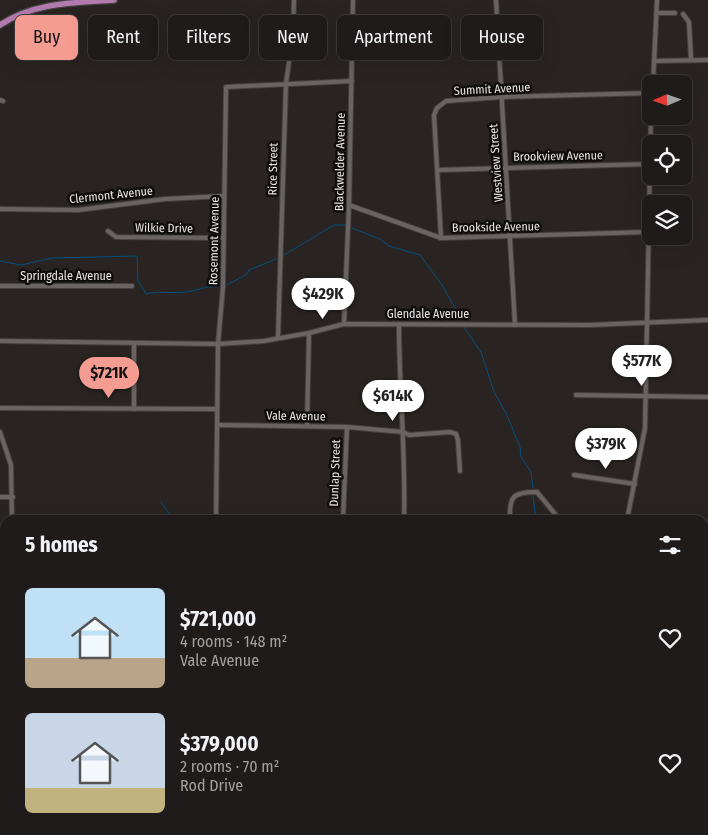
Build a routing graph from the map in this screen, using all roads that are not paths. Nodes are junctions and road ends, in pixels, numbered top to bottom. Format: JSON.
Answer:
{"nodes":[{"id":1,"x":114,"y":0,"type":"edge"},
{"id":2,"x":294,"y":0,"type":"edge"},
{"id":3,"x":353,"y":0,"type":"edge"},
{"id":4,"x":496,"y":0,"type":"edge"},
{"id":5,"x":657,"y":0,"type":"edge"},
{"id":6,"x":656,"y":13,"type":"junction"},
{"id":7,"x":675,"y":14,"type":"dead end"},
{"id":8,"x":683,"y":14,"type":"dead end"},
{"id":9,"x":0,"y":25,"type":"edge"},
{"id":10,"x":690,"y":59,"type":"junction"},
{"id":11,"x":708,"y":60,"type":"edge"},
{"id":12,"x":654,"y":61,"type":"junction"},
{"id":13,"x":653,"y":75,"type":"edge"},
{"id":14,"x":352,"y":81,"type":"junction"},
{"id":15,"x":286,"y":83,"type":"junction"},
{"id":16,"x":642,"y":93,"type":"edge"},
{"id":17,"x":501,"y":97,"type":"junction"},
{"id":18,"x":642,"y":164,"type":"edge"},
{"id":19,"x":506,"y":168,"type":"junction"},
{"id":20,"x":438,"y":170,"type":"junction"},
{"id":21,"x":224,"y":196,"type":"junction"},
{"id":22,"x":349,"y":205,"type":"junction"},
{"id":23,"x":0,"y":209,"type":"edge"},
{"id":24,"x":108,"y":231,"type":"dead end"},
{"id":25,"x":642,"y":232,"type":"edge"},
{"id":26,"x":510,"y":237,"type":"junction"},
{"id":27,"x":222,"y":238,"type":"junction"},
{"id":28,"x":441,"y":238,"type":"junction"},
{"id":29,"x":648,"y":245,"type":"edge"},
{"id":30,"x":0,"y":286,"type":"edge"},
{"id":31,"x":132,"y":286,"type":"dead end"},
{"id":32,"x":708,"y":320,"type":"edge"},
{"id":33,"x":647,"y":322,"type":"junction"},
{"id":34,"x":344,"y":324,"type":"junction"},
{"id":35,"x":399,"y":324,"type":"junction"},
{"id":36,"x":515,"y":325,"type":"junction"},
{"id":37,"x":309,"y":333,"type":"junction"},
{"id":38,"x":278,"y":338,"type":"junction"},
{"id":39,"x":0,"y":341,"type":"edge"},
{"id":40,"x":134,"y":343,"type":"junction"},
{"id":41,"x":218,"y":344,"type":"junction"},
{"id":42,"x":576,"y":395,"type":"dead end"},
{"id":43,"x":645,"y":396,"type":"junction"},
{"id":44,"x":708,"y":397,"type":"edge"},
{"id":45,"x":0,"y":408,"type":"edge"},
{"id":46,"x":134,"y":409,"type":"junction"},
{"id":47,"x":217,"y":409,"type":"junction"},
{"id":48,"x":218,"y":425,"type":"junction"},
{"id":49,"x":307,"y":426,"type":"junction"},
{"id":50,"x":347,"y":428,"type":"junction"},
{"id":51,"x":0,"y":432,"type":"edge"},
{"id":52,"x":403,"y":432,"type":"junction"},
{"id":53,"x":460,"y":471,"type":"dead end"},
{"id":54,"x":574,"y":475,"type":"dead end"},
{"id":55,"x":635,"y":484,"type":"junction"},
{"id":56,"x":0,"y":498,"type":"edge"},
{"id":57,"x":13,"y":498,"type":"junction"},
{"id":58,"x":12,"y":515,"type":"edge"},
{"id":59,"x":216,"y":515,"type":"edge"},
{"id":60,"x":343,"y":515,"type":"edge"},
{"id":61,"x":404,"y":515,"type":"edge"},
{"id":62,"x":510,"y":515,"type":"edge"},
{"id":63,"x":556,"y":515,"type":"edge"},
{"id":64,"x":628,"y":515,"type":"edge"}],
"edges":[{"from":1,"to":9,"type":"main road"},
{"from":2,"to":15,"type":"street","name":"Rice Street"},
{"from":3,"to":14,"type":"street","name":"Blackwelder Avenue"},
{"from":4,"to":17,"type":"street","name":"Westview Street"},
{"from":5,"to":6,"type":"street"},
{"from":6,"to":7,"type":"street"},
{"from":6,"to":12,"type":"street"},
{"from":8,"to":10,"type":"street"},
{"from":10,"to":11,"type":"street"},
{"from":10,"to":12,"type":"street"},
{"from":12,"to":13,"type":"street"},
{"from":14,"to":15,"type":"street","name":"Rosemont Avenue"},
{"from":14,"to":22,"type":"street","name":"Blackwelder Avenue"},
{"from":15,"to":21,"type":"street","name":"Rosemont Avenue"},
{"from":15,"to":38,"type":"street","name":"Rice Street"},
{"from":16,"to":17,"type":"street","name":"Summit Avenue"},
{"from":17,"to":19,"type":"street","name":"Westview Street"},
{"from":17,"to":20,"type":"street","name":"Summit Avenue"},
{"from":18,"to":19,"type":"street","name":"Brookview Avenue"},
{"from":19,"to":20,"type":"street","name":"Brookview Avenue"},
{"from":19,"to":26,"type":"street","name":"Westview Street"},
{"from":20,"to":28,"type":"street","name":"Summit Avenue"},
{"from":21,"to":23,"type":"street","name":"Clermont Avenue"},
{"from":21,"to":27,"type":"street","name":"Rosemont Avenue"},
{"from":22,"to":28,"type":"street","name":"Brookside Avenue"},
{"from":22,"to":34,"type":"street","name":"Blackwelder Avenue"},
{"from":24,"to":27,"type":"street","name":"Wilkie Drive"},
{"from":25,"to":26,"type":"street","name":"Brookside Avenue"},
{"from":26,"to":28,"type":"street","name":"Brookside Avenue"},
{"from":26,"to":36,"type":"street","name":"Westview Street"},
{"from":27,"to":41,"type":"street","name":"Rosemont Avenue"},
{"from":29,"to":33,"type":"street"},
{"from":30,"to":31,"type":"street","name":"Springdale Avenue"},
{"from":32,"to":33,"type":"street","name":"Glendale Avenue"},
{"from":33,"to":36,"type":"street","name":"Glendale Avenue"},
{"from":33,"to":43,"type":"street"},
{"from":34,"to":35,"type":"street","name":"Glendale Avenue"},
{"from":34,"to":37,"type":"street","name":"Glendale Avenue"},
{"from":35,"to":36,"type":"street","name":"Glendale Avenue"},
{"from":35,"to":52,"type":"street"},
{"from":37,"to":38,"type":"street","name":"Glendale Avenue"},
{"from":37,"to":49,"type":"street"},
{"from":38,"to":41,"type":"street","name":"Glendale Avenue"},
{"from":39,"to":40,"type":"street","name":"Glendale Avenue"},
{"from":40,"to":41,"type":"street","name":"Glendale Avenue"},
{"from":40,"to":46,"type":"street"},
{"from":41,"to":47,"type":"street","name":"Rosemont Avenue"},
{"from":42,"to":43,"type":"street"},
{"from":43,"to":44,"type":"street"},
{"from":43,"to":55,"type":"street"},
{"from":45,"to":46,"type":"street"},
{"from":46,"to":47,"type":"street"},
{"from":47,"to":48,"type":"street","name":"Rosemont Avenue"},
{"from":48,"to":49,"type":"street","name":"Vale Avenue"},
{"from":48,"to":59,"type":"street","name":"Rosemont Avenue"},
{"from":49,"to":50,"type":"street","name":"Vale Avenue"},
{"from":50,"to":52,"type":"street","name":"Vale Avenue"},
{"from":50,"to":60,"type":"street","name":"Dunlap Street"},
{"from":51,"to":57,"type":"street"},
{"from":52,"to":53,"type":"street","name":"Vale Avenue"},
{"from":52,"to":61,"type":"street"},
{"from":54,"to":55,"type":"street"},
{"from":55,"to":64,"type":"street"},
{"from":56,"to":57,"type":"street"},
{"from":57,"to":58,"type":"street"},
{"from":62,"to":63,"type":"street"}]}
